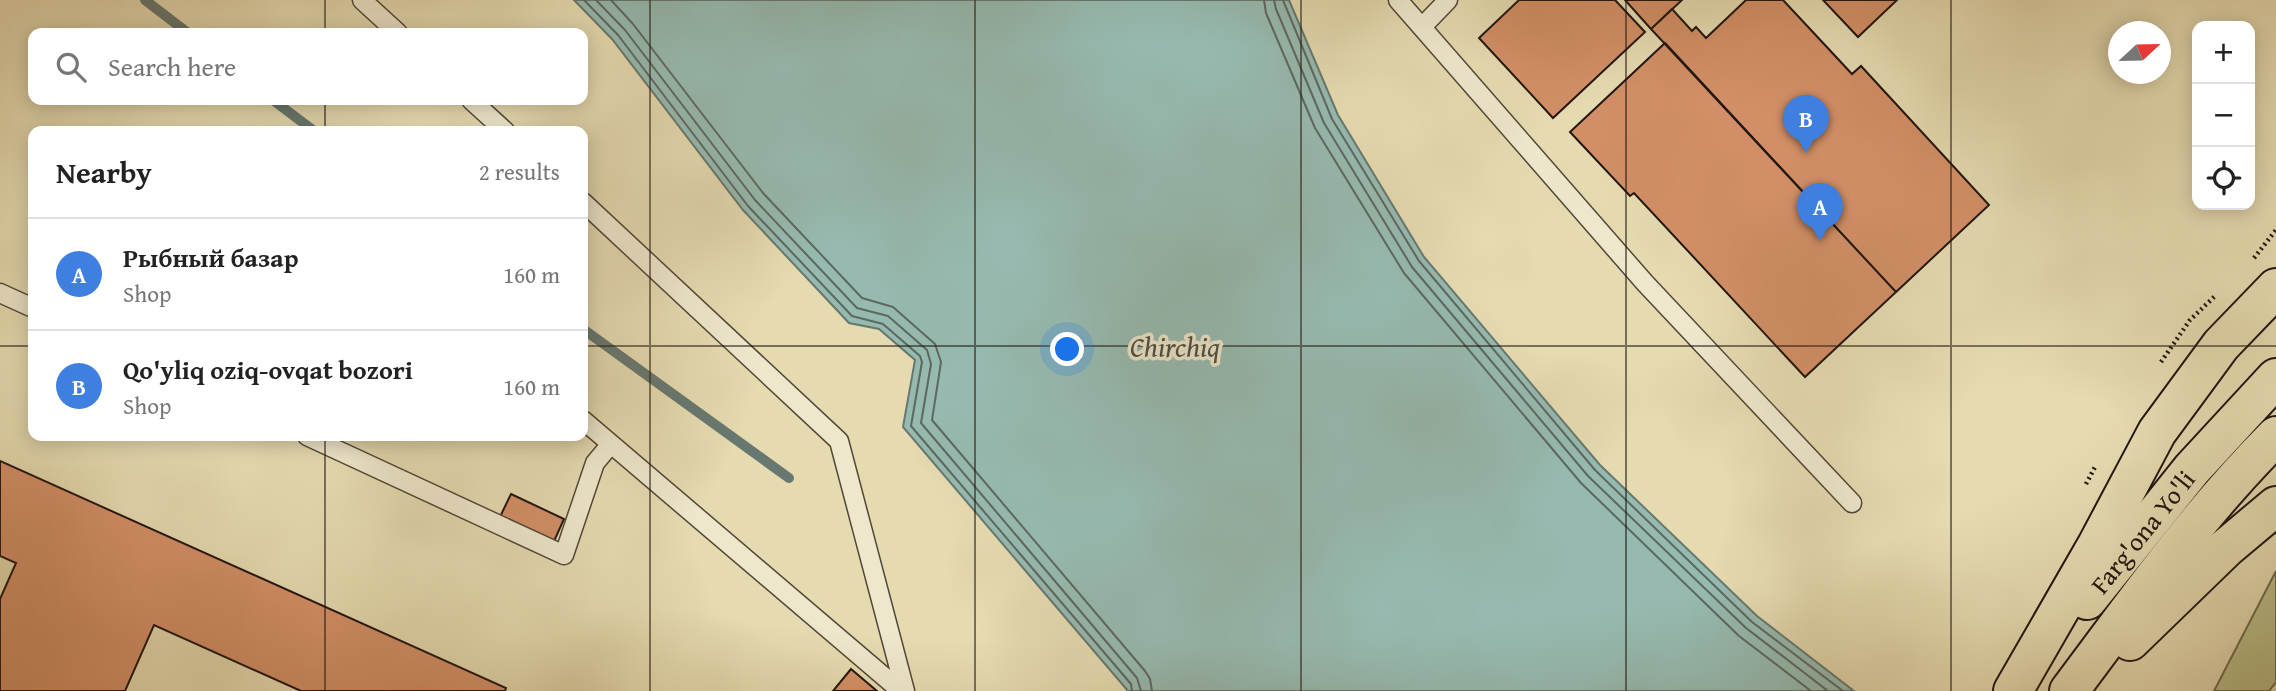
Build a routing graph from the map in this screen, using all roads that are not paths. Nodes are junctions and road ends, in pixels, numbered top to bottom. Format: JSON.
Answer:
{"nodes":[{"id":1,"x":362,"y":0,"type":"edge"},
{"id":2,"x":1398,"y":0,"type":"edge"},
{"id":3,"x":1448,"y":0,"type":"edge"},
{"id":4,"x":1422,"y":27,"type":"junction"},
{"id":5,"x":393,"y":28,"type":"edge"},
{"id":6,"x":476,"y":105,"type":"edge"},
{"id":7,"x":500,"y":126,"type":"edge"},
{"id":8,"x":588,"y":207,"type":"edge"},
{"id":9,"x":2276,"y":288,"type":"edge"},
{"id":10,"x":0,"y":293,"type":"edge"},
{"id":11,"x":28,"y":306,"type":"edge"},
{"id":12,"x":2276,"y":378,"type":"edge"},
{"id":13,"x":588,"y":425,"type":"edge"},
{"id":14,"x":2276,"y":436,"type":"edge"},
{"id":15,"x":318,"y":441,"type":"edge"},
{"id":16,"x":610,"y":445,"type":"junction"},
{"id":17,"x":1852,"y":503,"type":"dead end"},
{"id":18,"x":2276,"y":506,"type":"edge"},
{"id":19,"x":903,"y":691,"type":"edge"},
{"id":20,"x":2014,"y":691,"type":"edge"},
{"id":21,"x":2069,"y":691,"type":"edge"},
{"id":22,"x":2078,"y":691,"type":"edge"}],
"edges":[{"from":1,"to":5,"type":"lane"},
{"from":2,"to":4,"type":"lane"},
{"from":3,"to":4,"type":"lane"},
{"from":4,"to":17,"type":"lane"},
{"from":6,"to":7,"type":"lane"},
{"from":8,"to":19,"type":"lane"},
{"from":9,"to":20,"type":"highway"},
{"from":10,"to":11,"type":"lane"},
{"from":12,"to":20,"type":"highway","name":"Farg'ona Yo'li"},
{"from":13,"to":16,"type":"lane"},
{"from":14,"to":21,"type":"highway","name":"Farg'ona Yo'li"},
{"from":15,"to":16,"type":"lane"},
{"from":16,"to":19,"type":"lane"},
{"from":18,"to":22,"type":"highway"}]}
